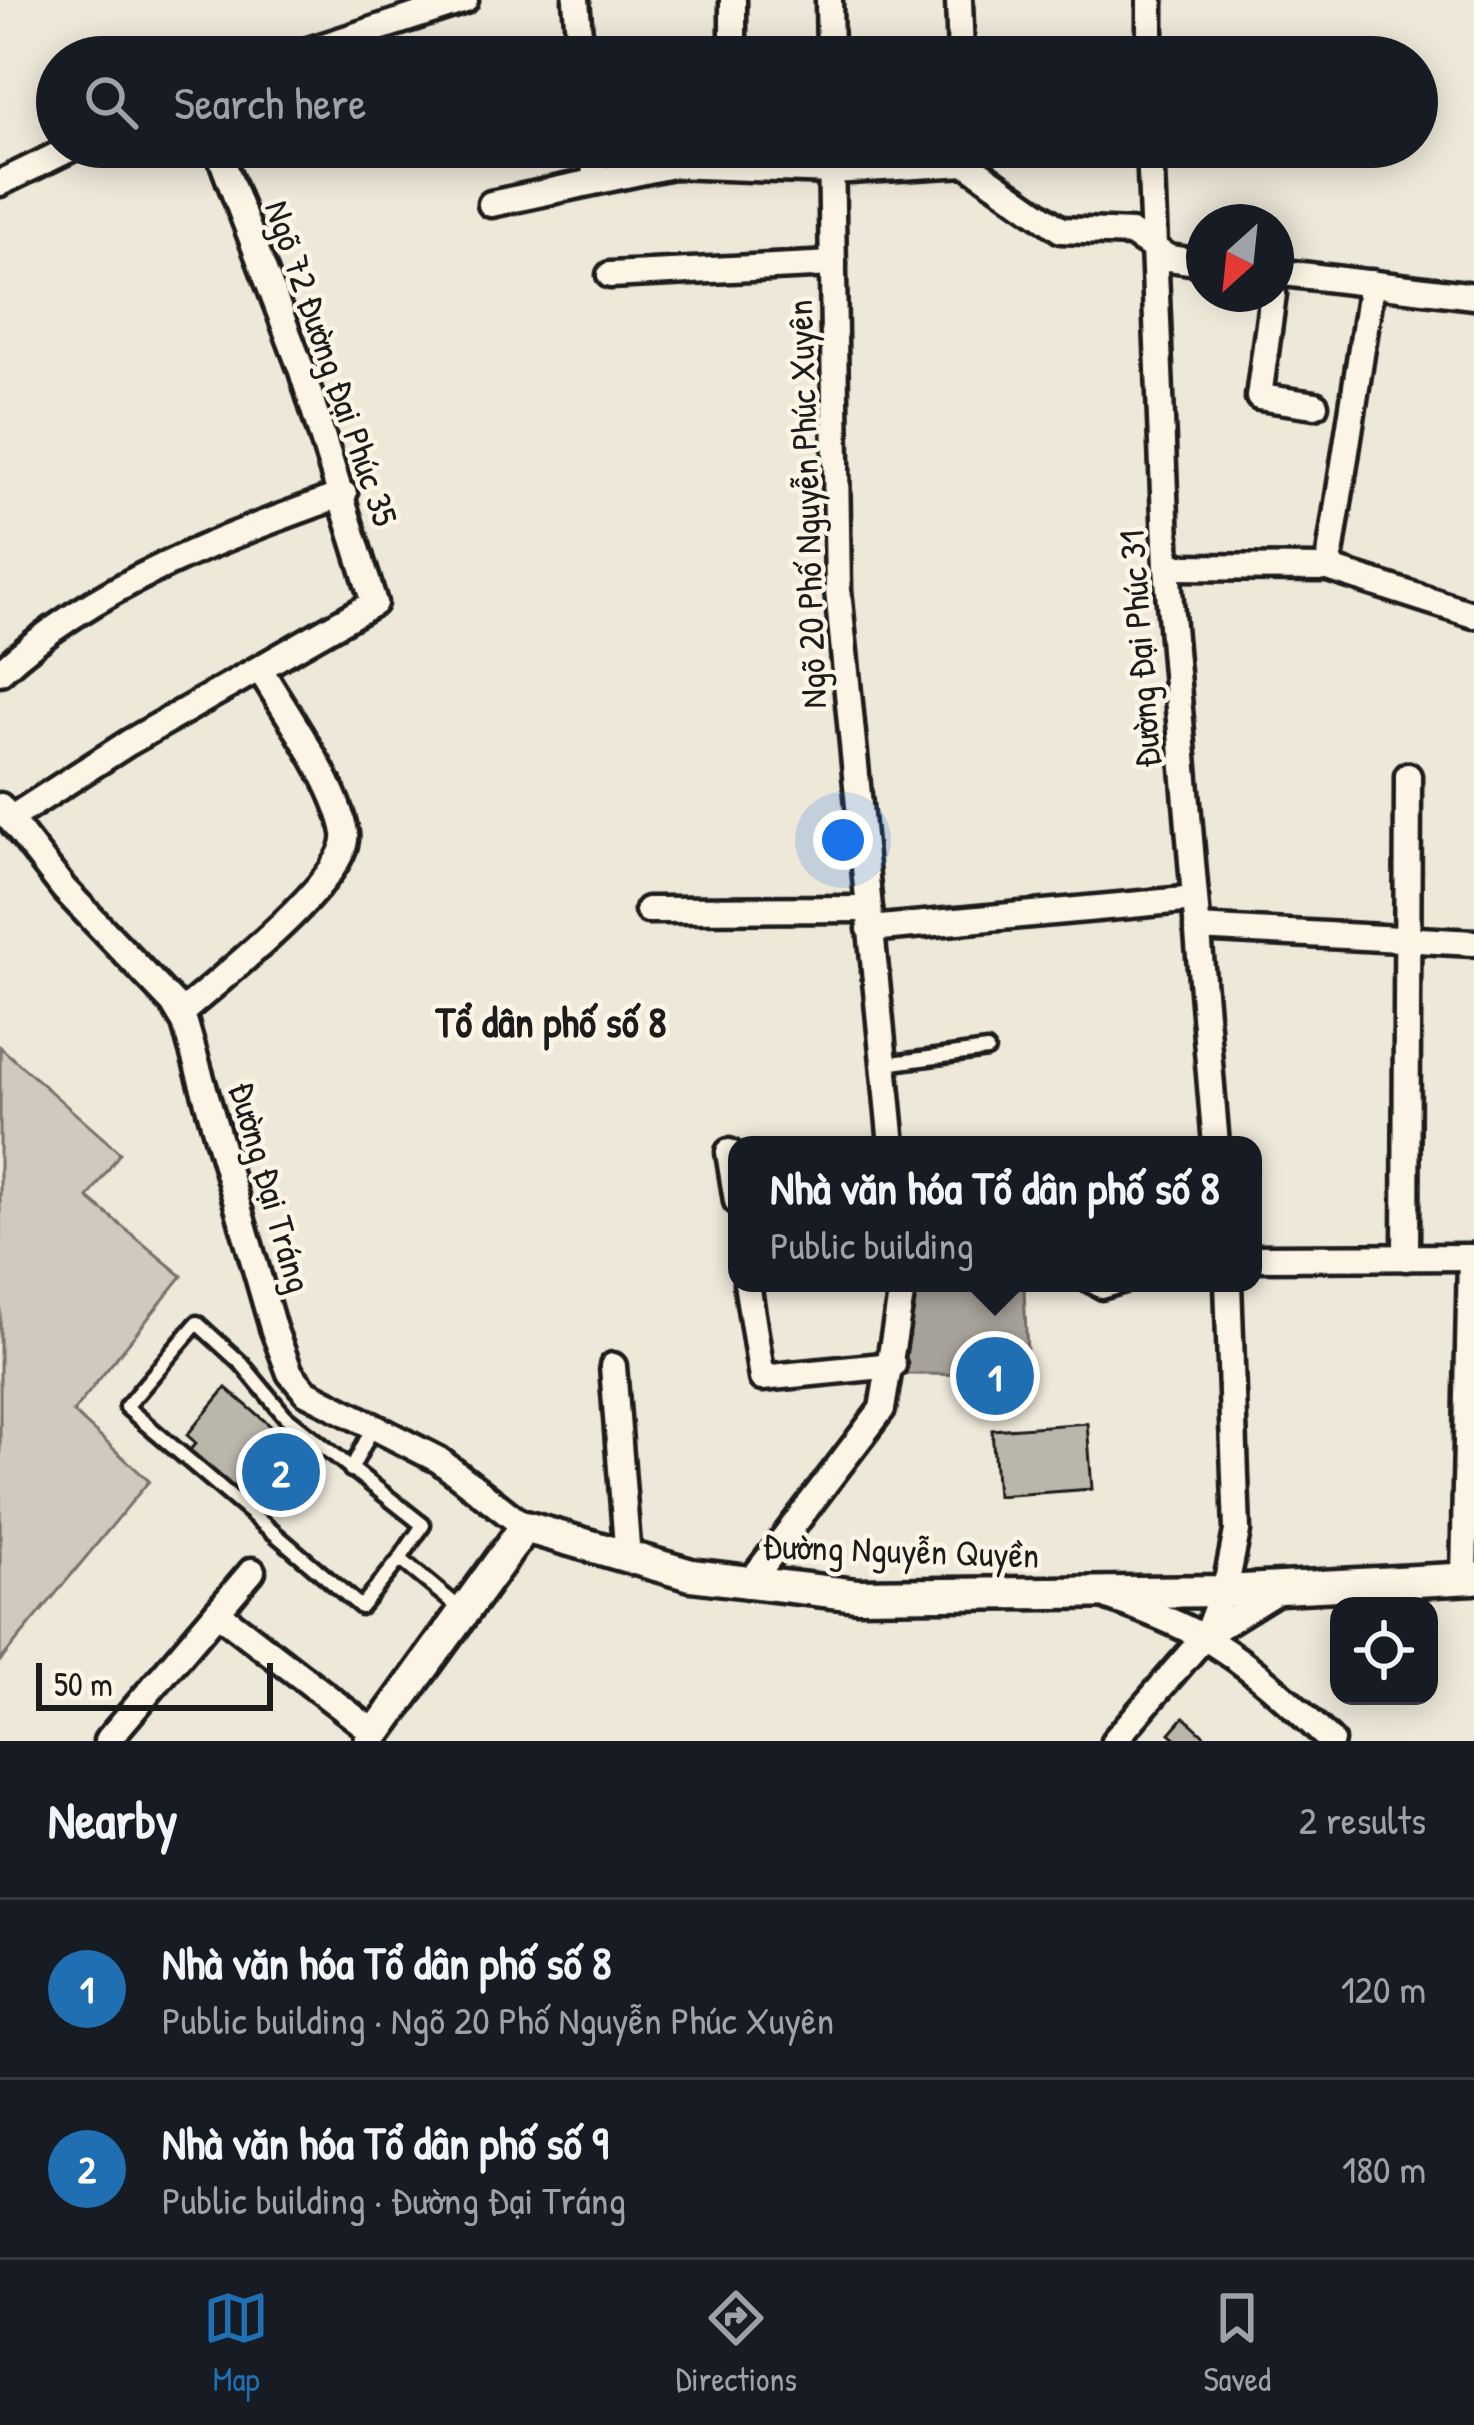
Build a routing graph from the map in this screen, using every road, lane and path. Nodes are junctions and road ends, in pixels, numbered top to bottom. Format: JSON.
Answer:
{"nodes":[{"id":1,"x":465,"y":0,"type":"edge"},
{"id":2,"x":576,"y":0,"type":"edge"},
{"id":3,"x":733,"y":0,"type":"edge"},
{"id":4,"x":829,"y":0,"type":"edge"},
{"id":5,"x":959,"y":0,"type":"edge"},
{"id":6,"x":1150,"y":0,"type":"edge"},
{"id":7,"x":354,"y":36,"type":"edge"},
{"id":8,"x":579,"y":36,"type":"edge"},
{"id":9,"x":733,"y":36,"type":"edge"},
{"id":10,"x":830,"y":36,"type":"edge"},
{"id":11,"x":961,"y":36,"type":"edge"},
{"id":12,"x":1150,"y":36,"type":"edge"},
{"id":13,"x":36,"y":165,"type":"edge"},
{"id":14,"x":225,"y":168,"type":"edge"},
{"id":15,"x":594,"y":168,"type":"edge"},
{"id":16,"x":658,"y":168,"type":"edge"},
{"id":17,"x":831,"y":168,"type":"edge"},
{"id":18,"x":981,"y":168,"type":"edge"},
{"id":19,"x":1150,"y":168,"type":"edge"},
{"id":20,"x":596,"y":181,"type":"junction"},
{"id":21,"x":0,"y":183,"type":"edge"},
{"id":22,"x":491,"y":204,"type":"dead end"},
{"id":23,"x":1150,"y":246,"type":"junction"},
{"id":24,"x":1186,"y":261,"type":"edge"},
{"id":25,"x":833,"y":264,"type":"junction"},
{"id":26,"x":610,"y":274,"type":"dead end"},
{"id":27,"x":1294,"y":275,"type":"edge"},
{"id":28,"x":1372,"y":283,"type":"junction"},
{"id":29,"x":1474,"y":296,"type":"edge"},
{"id":30,"x":1271,"y":312,"type":"edge"},
{"id":31,"x":1315,"y":404,"type":"dead end"},
{"id":32,"x":344,"y":494,"type":"junction"},
{"id":33,"x":1167,"y":567,"type":"junction"},
{"id":34,"x":1328,"y":568,"type":"junction"},
{"id":35,"x":1474,"y":614,"type":"edge"},
{"id":36,"x":260,"y":669,"type":"junction"},
{"id":37,"x":0,"y":672,"type":"edge"},
{"id":38,"x":1408,"y":776,"type":"dead end"},
{"id":39,"x":5,"y":812,"type":"edge"},
{"id":40,"x":1195,"y":898,"type":"junction"},
{"id":41,"x":648,"y":910,"type":"dead end"},
{"id":42,"x":870,"y":919,"type":"junction"},
{"id":43,"x":1197,"y":928,"type":"junction"},
{"id":44,"x":1406,"y":939,"type":"junction"},
{"id":45,"x":1474,"y":943,"type":"edge"},
{"id":46,"x":181,"y":1014,"type":"junction"},
{"id":47,"x":987,"y":1050,"type":"dead end"},
{"id":48,"x":884,"y":1064,"type":"junction"},
{"id":49,"x":891,"y":1136,"type":"edge"},
{"id":50,"x":1215,"y":1136,"type":"edge"},
{"id":51,"x":1473,"y":1257,"type":"edge"},
{"id":52,"x":1262,"y":1258,"type":"edge"},
{"id":53,"x":1406,"y":1258,"type":"junction"},
{"id":54,"x":749,"y":1292,"type":"edge"},
{"id":55,"x":902,"y":1292,"type":"edge"},
{"id":56,"x":1228,"y":1292,"type":"edge"},
{"id":57,"x":893,"y":1365,"type":"junction"},
{"id":58,"x":613,"y":1366,"type":"dead end"},
{"id":59,"x":373,"y":1427,"type":"junction"},
{"id":60,"x":351,"y":1470,"type":"junction"},
{"id":61,"x":525,"y":1527,"type":"junction"},
{"id":62,"x":400,"y":1558,"type":"junction"},
{"id":63,"x":628,"y":1559,"type":"junction"},
{"id":64,"x":252,"y":1570,"type":"dead end"},
{"id":65,"x":1469,"y":1578,"type":"edge"},
{"id":66,"x":1289,"y":1584,"type":"junction"},
{"id":67,"x":748,"y":1586,"type":"junction"},
{"id":68,"x":1224,"y":1591,"type":"junction"},
{"id":69,"x":1095,"y":1592,"type":"junction"},
{"id":70,"x":217,"y":1612,"type":"junction"},
{"id":71,"x":464,"y":1612,"type":"junction"},
{"id":72,"x":1206,"y":1635,"type":"junction"},
{"id":73,"x":373,"y":1737,"type":"edge"},
{"id":74,"x":107,"y":1741,"type":"edge"},
{"id":75,"x":1114,"y":1741,"type":"edge"},
{"id":76,"x":1331,"y":1741,"type":"edge"}],
"edges":[{"from":1,"to":7,"type":"street"},
{"from":2,"to":8,"type":"street"},
{"from":3,"to":9,"type":"street"},
{"from":4,"to":10,"type":"street"},
{"from":5,"to":11,"type":"street"},
{"from":6,"to":12,"type":"street"},
{"from":13,"to":21,"type":"street"},
{"from":14,"to":32,"type":"street","name":"Ngõ 72 Đường Đại Phúc 35"},
{"from":15,"to":20,"type":"street"},
{"from":16,"to":20,"type":"street"},
{"from":17,"to":25,"type":"street","name":"Ngõ 20 Phố Nguyễn Phúc Xuyên"},
{"from":18,"to":23,"type":"street"},
{"from":19,"to":23,"type":"street","name":"Đường Đại Phúc 31"},
{"from":20,"to":22,"type":"street"},
{"from":23,"to":24,"type":"street"},
{"from":23,"to":33,"type":"street","name":"Đường Đại Phúc 31"},
{"from":25,"to":26,"type":"street"},
{"from":25,"to":42,"type":"street","name":"Ngõ 20 Phố Nguyễn Phúc Xuyên"},
{"from":27,"to":28,"type":"street"},
{"from":28,"to":29,"type":"street"},
{"from":28,"to":34,"type":"street"},
{"from":30,"to":31,"type":"street"},
{"from":32,"to":36,"type":"street","name":"Ngõ 72 Đường Đại Phúc 35"},
{"from":32,"to":37,"type":"street"},
{"from":33,"to":34,"type":"street"},
{"from":33,"to":40,"type":"street","name":"Đường Đại Phúc 31"},
{"from":34,"to":35,"type":"street"},
{"from":36,"to":39,"type":"street"},
{"from":36,"to":46,"type":"street"},
{"from":38,"to":44,"type":"street"},
{"from":39,"to":46,"type":"street","name":"Đường Đại Tráng"},
{"from":40,"to":42,"type":"street"},
{"from":40,"to":43,"type":"street","name":"Đường Đại Phúc 31"},
{"from":41,"to":42,"type":"street"},
{"from":42,"to":48,"type":"street","name":"Ngõ 20 Phố Nguyễn Phúc Xuyên"},
{"from":43,"to":44,"type":"street"},
{"from":43,"to":50,"type":"street","name":"Đường Đại Phúc 31"},
{"from":44,"to":45,"type":"street"},
{"from":44,"to":53,"type":"street"},
{"from":46,"to":59,"type":"street","name":"Đường Đại Tráng"},
{"from":47,"to":48,"type":"lane"},
{"from":48,"to":49,"type":"street","name":"Ngõ 20 Phố Nguyễn Phúc Xuyên"},
{"from":51,"to":53,"type":"street"},
{"from":51,"to":65,"type":"street"},
{"from":52,"to":53,"type":"street"},
{"from":54,"to":57,"type":"street"},
{"from":55,"to":57,"type":"street"},
{"from":56,"to":68,"type":"street"},
{"from":57,"to":67,"type":"street"},
{"from":58,"to":63,"type":"street"},
{"from":59,"to":60,"type":"lane"},
{"from":59,"to":61,"type":"street","name":"Đường Đại Tráng"},
{"from":60,"to":62,"type":"lane"},
{"from":60,"to":62,"type":"lane"},
{"from":61,"to":63,"type":"street","name":"Đường Nguyễn Quyền"},
{"from":61,"to":71,"type":"street"},
{"from":62,"to":71,"type":"lane"},
{"from":63,"to":67,"type":"street","name":"Đường Nguyễn Quyền"},
{"from":64,"to":70,"type":"street"},
{"from":65,"to":66,"type":"street","name":"Đường Nguyễn Quyền"},
{"from":66,"to":68,"type":"street","name":"Đường Nguyễn Quyền"},
{"from":66,"to":72,"type":"street"},
{"from":67,"to":69,"type":"street","name":"Đường Nguyễn Quyền"},
{"from":68,"to":69,"type":"street","name":"Đường Nguyễn Quyền"},
{"from":68,"to":72,"type":"street"},
{"from":69,"to":72,"type":"street"},
{"from":70,"to":73,"type":"street"},
{"from":70,"to":74,"type":"street"},
{"from":71,"to":73,"type":"street"},
{"from":72,"to":75,"type":"street"},
{"from":72,"to":76,"type":"street"}]}
